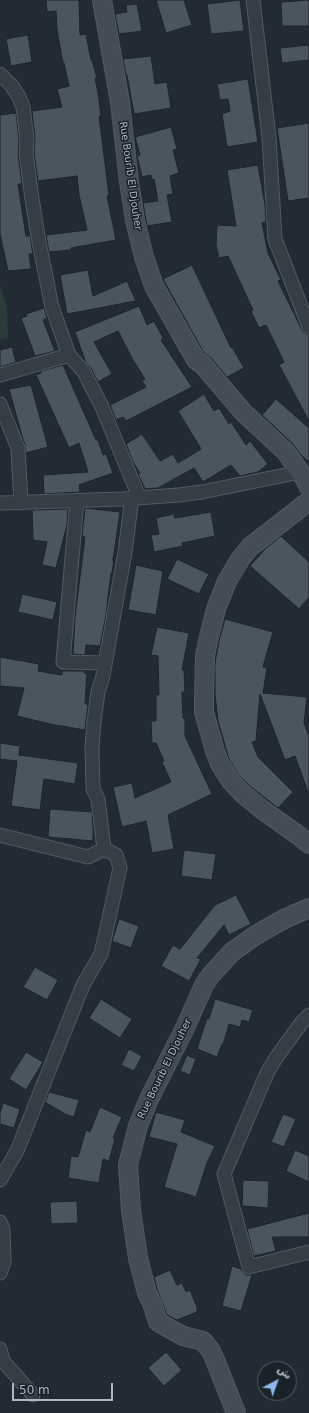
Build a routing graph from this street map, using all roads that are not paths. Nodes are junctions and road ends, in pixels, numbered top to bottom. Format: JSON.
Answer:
{"nodes":[{"id":1,"x":102,"y":0,"type":"edge"},
{"id":2,"x":253,"y":0,"type":"edge"},
{"id":3,"x":0,"y":74,"type":"edge"},
{"id":4,"x":309,"y":327,"type":"edge"},
{"id":5,"x":69,"y":355,"type":"junction"},
{"id":6,"x":0,"y":375,"type":"edge"},
{"id":7,"x":0,"y":404,"type":"edge"},
{"id":8,"x":300,"y":472,"type":"junction"},
{"id":9,"x":309,"y":488,"type":"edge"},
{"id":10,"x":136,"y":498,"type":"junction"},
{"id":11,"x":77,"y":500,"type":"junction"},
{"id":12,"x":309,"y":500,"type":"edge"},
{"id":13,"x":0,"y":503,"type":"edge"},
{"id":14,"x":21,"y":503,"type":"junction"},
{"id":15,"x":105,"y":663,"type":"junction"},
{"id":16,"x":0,"y":835,"type":"edge"},
{"id":17,"x":309,"y":844,"type":"edge"},
{"id":18,"x":104,"y":849,"type":"junction"},
{"id":19,"x":309,"y":908,"type":"edge"},
{"id":20,"x":309,"y":1016,"type":"edge"},
{"id":21,"x":0,"y":1180,"type":"edge"},
{"id":22,"x":0,"y":1222,"type":"edge"},
{"id":23,"x":309,"y":1252,"type":"edge"},
{"id":24,"x":0,"y":1273,"type":"edge"},
{"id":25,"x":0,"y":1349,"type":"edge"},
{"id":26,"x":33,"y":1395,"type":"dead end"},
{"id":27,"x":236,"y":1413,"type":"edge"}],
"edges":[{"from":1,"to":8,"type":"main road","name":"Rue Bourib El Djouher"},
{"from":2,"to":4,"type":"street"},
{"from":3,"to":5,"type":"street"},
{"from":5,"to":6,"type":"street"},
{"from":5,"to":10,"type":"street"},
{"from":7,"to":14,"type":"street"},
{"from":8,"to":9,"type":"main road","name":"Rue Bourib El Djouher"},
{"from":8,"to":10,"type":"street"},
{"from":10,"to":11,"type":"street"},
{"from":10,"to":15,"type":"street"},
{"from":11,"to":14,"type":"street"},
{"from":11,"to":15,"type":"street"},
{"from":12,"to":17,"type":"main road"},
{"from":13,"to":14,"type":"street"},
{"from":15,"to":18,"type":"street"},
{"from":16,"to":18,"type":"street"},
{"from":18,"to":21,"type":"street"},
{"from":19,"to":27,"type":"main road","name":"Rue Bourib El Djouher"},
{"from":20,"to":23,"type":"street"},
{"from":22,"to":24,"type":"street"},
{"from":25,"to":26,"type":"street"}]}
